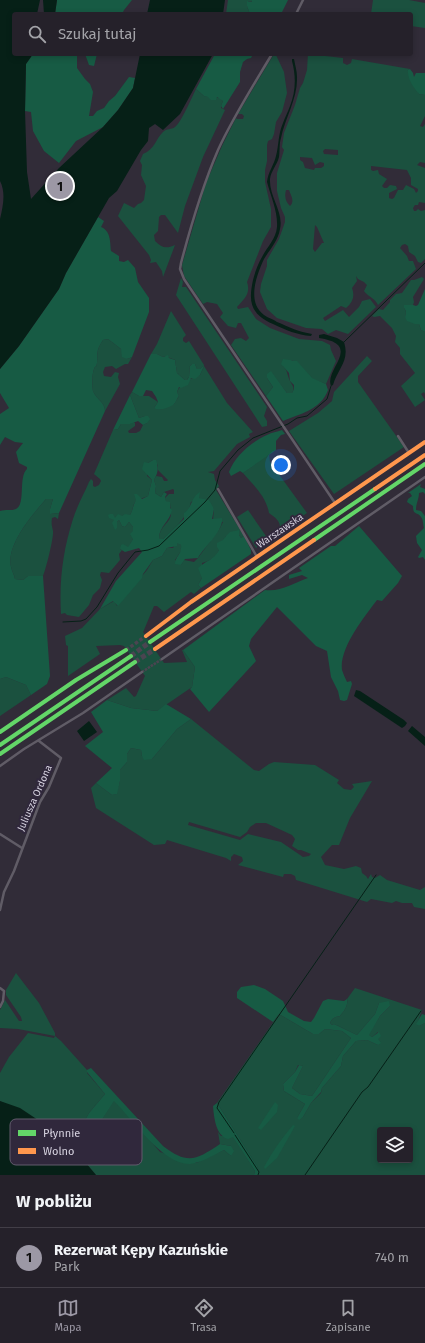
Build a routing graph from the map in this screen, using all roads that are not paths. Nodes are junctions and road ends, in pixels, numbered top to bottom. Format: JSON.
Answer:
{"nodes":[{"id":1,"x":303,"y":0,"type":"edge"},
{"id":2,"x":297,"y":12,"type":"edge"},
{"id":3,"x":271,"y":56,"type":"edge"},
{"id":4,"x":398,"y":436,"type":"dead end"},
{"id":5,"x":425,"y":442,"type":"edge"},
{"id":6,"x":408,"y":453,"type":"junction"},
{"id":7,"x":425,"y":455,"type":"edge"},
{"id":8,"x":425,"y":464,"type":"edge"},
{"id":9,"x":425,"y":477,"type":"edge"},
{"id":10,"x":218,"y":489,"type":"dead end"},
{"id":11,"x":335,"y":503,"type":"junction"},
{"id":12,"x":257,"y":557,"type":"junction"},
{"id":13,"x":146,"y":636,"type":"tunnel mouth"},
{"id":14,"x":150,"y":642,"type":"tunnel mouth"},
{"id":15,"x":154,"y":648,"type":"tunnel mouth"},
{"id":16,"x":126,"y":650,"type":"tunnel mouth"},
{"id":17,"x":131,"y":656,"type":"tunnel mouth"},
{"id":18,"x":162,"y":659,"type":"tunnel mouth"},
{"id":19,"x":135,"y":662,"type":"tunnel mouth"},
{"id":20,"x":142,"y":672,"type":"tunnel mouth"},
{"id":21,"x":0,"y":732,"type":"edge"},
{"id":22,"x":39,"y":741,"type":"junction"},
{"id":23,"x":0,"y":745,"type":"edge"},
{"id":24,"x":0,"y":754,"type":"edge"},
{"id":25,"x":0,"y":766,"type":"edge"},
{"id":26,"x":0,"y":834,"type":"edge"},
{"id":27,"x":22,"y":848,"type":"junction"},
{"id":28,"x":0,"y":910,"type":"edge"},
{"id":29,"x":0,"y":988,"type":"edge"},
{"id":30,"x":0,"y":1007,"type":"edge"}],
"edges":[{"from":1,"to":2,"type":"street"},
{"from":3,"to":11,"type":"street"},
{"from":4,"to":6,"type":"street"},
{"from":5,"to":6,"type":"main road","name":"Warszawska"},
{"from":6,"to":11,"type":"main road","name":"Warszawska"},
{"from":7,"to":14,"type":"main road"},
{"from":8,"to":15,"type":"main road"},
{"from":9,"to":18,"type":"street"},
{"from":10,"to":12,"type":"street"},
{"from":11,"to":12,"type":"main road","name":"Warszawska"},
{"from":12,"to":13,"type":"main road","name":"Warszawska"},
{"from":16,"to":21,"type":"main road"},
{"from":17,"to":23,"type":"main road"},
{"from":19,"to":24,"type":"main road"},
{"from":20,"to":22,"type":"street"},
{"from":22,"to":25,"type":"street"},
{"from":22,"to":27,"type":"street","name":"Juliusza Ordona"},
{"from":26,"to":27,"type":"street","name":"Juliusza Ordona"},
{"from":27,"to":28,"type":"street","name":"Juliusza Ordona"},
{"from":29,"to":30,"type":"street"}]}
